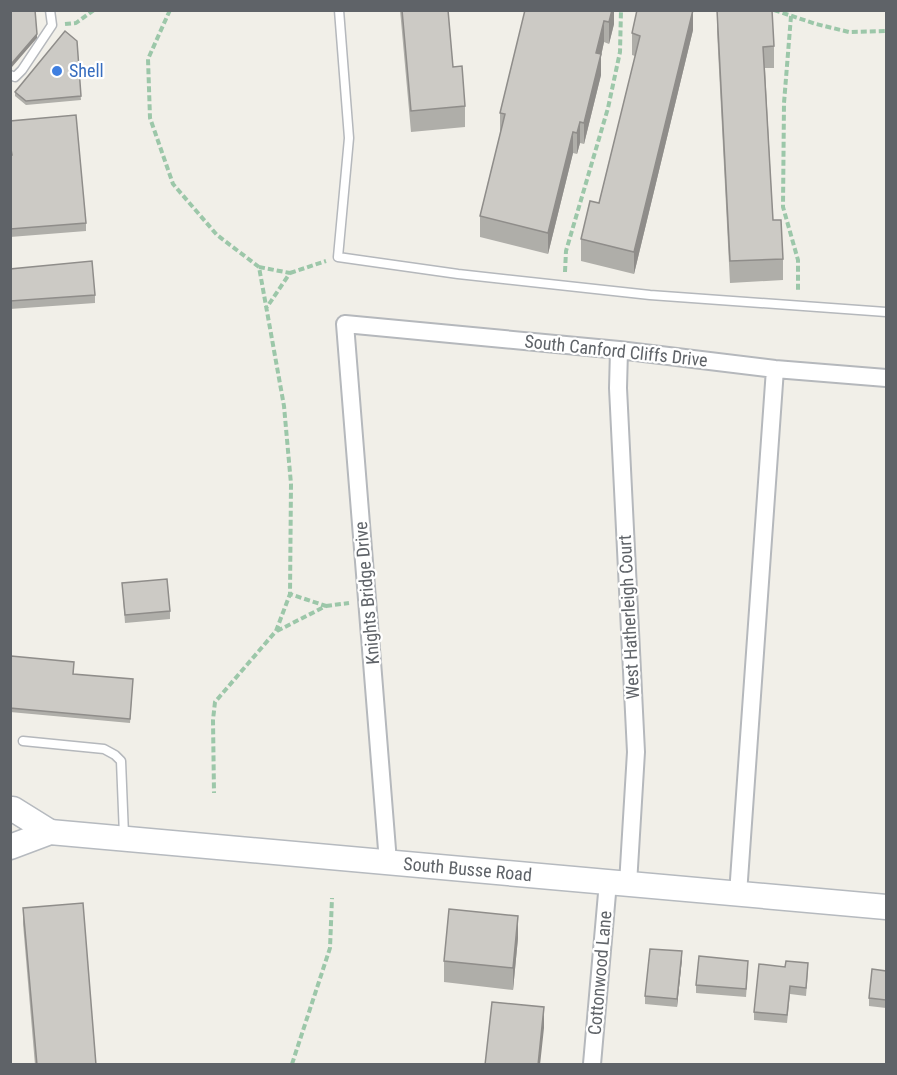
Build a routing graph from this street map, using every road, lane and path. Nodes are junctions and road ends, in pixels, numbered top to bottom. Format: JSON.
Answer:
{"nodes":[{"id":1,"x":50,"y":10,"type":"edge"},
{"id":2,"x":94,"y":10,"type":"edge"},
{"id":3,"x":170,"y":10,"type":"edge"},
{"id":4,"x":339,"y":10,"type":"edge"},
{"id":5,"x":621,"y":10,"type":"edge"},
{"id":6,"x":774,"y":10,"type":"edge"},
{"id":7,"x":791,"y":16,"type":"junction"},
{"id":8,"x":52,"y":25,"type":"junction"},
{"id":9,"x":886,"y":31,"type":"edge"},
{"id":10,"x":10,"y":75,"type":"edge"},
{"id":11,"x":338,"y":257,"type":"junction"},
{"id":12,"x":259,"y":267,"type":"junction"},
{"id":13,"x":290,"y":273,"type":"junction"},
{"id":14,"x":563,"y":285,"type":"junction"},
{"id":15,"x":798,"y":305,"type":"junction"},
{"id":16,"x":266,"y":307,"type":"junction"},
{"id":17,"x":886,"y":312,"type":"edge"},
{"id":18,"x":345,"y":324,"type":"joint"},
{"id":19,"x":620,"y":350,"type":"junction"},
{"id":20,"x":775,"y":369,"type":"junction"},
{"id":21,"x":886,"y":378,"type":"edge"},
{"id":22,"x":290,"y":594,"type":"junction"},
{"id":23,"x":276,"y":631,"type":"junction"},
{"id":24,"x":23,"y":741,"type":"dead end"},
{"id":25,"x":214,"y":793,"type":"dead end"},
{"id":26,"x":10,"y":809,"type":"edge"},
{"id":27,"x":50,"y":832,"type":"junction"},
{"id":28,"x":124,"y":839,"type":"junction"},
{"id":29,"x":10,"y":847,"type":"edge"},
{"id":30,"x":388,"y":862,"type":"junction"},
{"id":31,"x":618,"y":883,"type":"junction"},
{"id":32,"x":738,"y":894,"type":"junction"},
{"id":33,"x":332,"y":898,"type":"dead end"},
{"id":34,"x":886,"y":907,"type":"edge"},
{"id":35,"x":292,"y":1065,"type":"edge"},
{"id":36,"x":592,"y":1065,"type":"edge"}],
"edges":[{"from":1,"to":8,"type":"lane"},
{"from":2,"to":8,"type":"path"},
{"from":3,"to":12,"type":"path"},
{"from":4,"to":11,"type":"lane"},
{"from":5,"to":14,"type":"path"},
{"from":6,"to":7,"type":"path"},
{"from":7,"to":9,"type":"path"},
{"from":7,"to":15,"type":"path"},
{"from":8,"to":10,"type":"lane"},
{"from":11,"to":13,"type":"path"},
{"from":11,"to":14,"type":"lane"},
{"from":12,"to":13,"type":"path"},
{"from":12,"to":16,"type":"path"},
{"from":13,"to":16,"type":"path"},
{"from":14,"to":15,"type":"lane"},
{"from":15,"to":17,"type":"lane"},
{"from":16,"to":22,"type":"path"},
{"from":18,"to":19,"type":"street","name":"South Canford Cliffs Drive"},
{"from":18,"to":30,"type":"street","name":"Knights Bridge Drive"},
{"from":19,"to":20,"type":"street","name":"South Canford Cliffs Drive"},
{"from":19,"to":31,"type":"street","name":"West Hatherleigh Court"},
{"from":20,"to":21,"type":"street","name":"South Canford Cliffs Drive"},
{"from":20,"to":32,"type":"street"},
{"from":22,"to":23,"type":"path"},
{"from":22,"to":23,"type":"path"},
{"from":23,"to":25,"type":"path"},
{"from":24,"to":28,"type":"lane"},
{"from":26,"to":27,"type":"main road","name":"South Busse Road"},
{"from":27,"to":28,"type":"main road","name":"South Busse Road"},
{"from":27,"to":29,"type":"main road","name":"South Busse Road"},
{"from":28,"to":30,"type":"main road","name":"South Busse Road"},
{"from":30,"to":31,"type":"main road","name":"South Busse Road"},
{"from":31,"to":32,"type":"main road","name":"South Busse Road"},
{"from":31,"to":36,"type":"street","name":"Cottonwood Lane"},
{"from":32,"to":34,"type":"main road","name":"South Busse Road"},
{"from":33,"to":35,"type":"path"}]}
